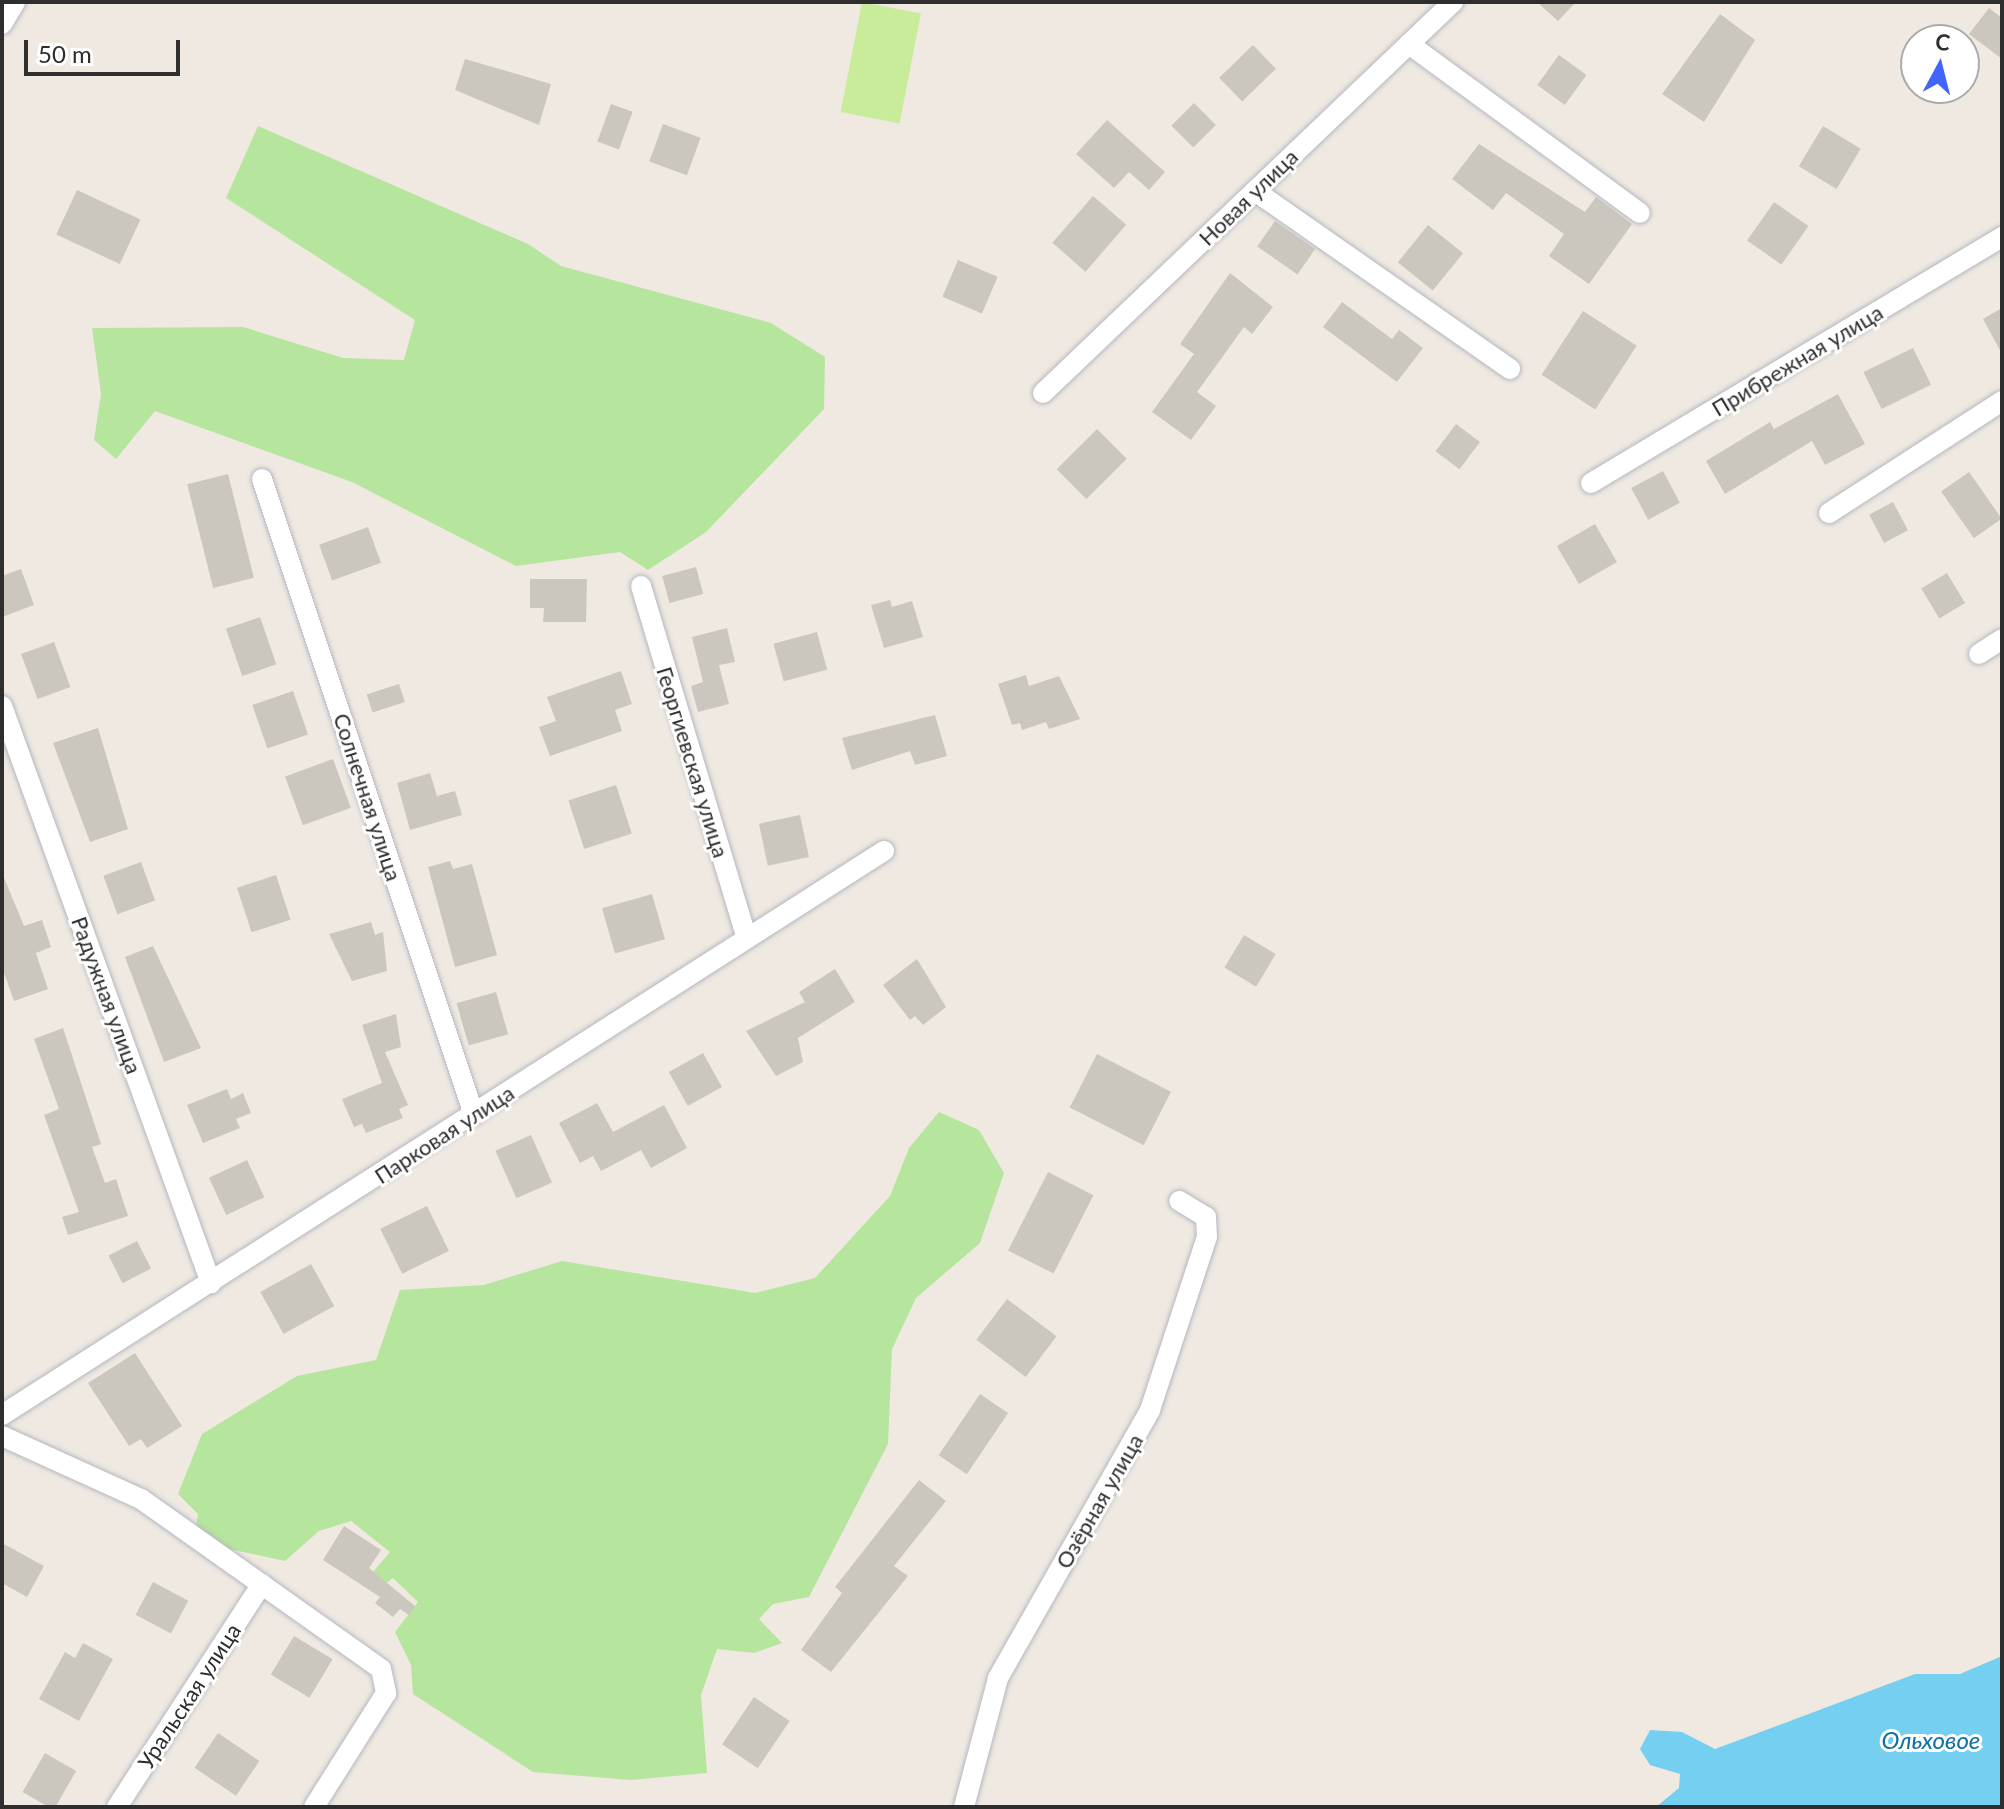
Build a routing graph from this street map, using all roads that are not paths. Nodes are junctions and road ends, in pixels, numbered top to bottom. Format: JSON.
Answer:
{"nodes":[{"id":1,"x":15,"y":2,"type":"edge"},
{"id":2,"x":1453,"y":2,"type":"edge"},
{"id":3,"x":2,"y":24,"type":"edge"},
{"id":4,"x":1409,"y":44,"type":"junction"},
{"id":5,"x":1255,"y":191,"type":"junction"},
{"id":6,"x":1640,"y":213,"type":"dead end"},
{"id":7,"x":2002,"y":237,"type":"edge"},
{"id":8,"x":1510,"y":369,"type":"dead end"},
{"id":9,"x":1043,"y":393,"type":"dead end"},
{"id":10,"x":2002,"y":401,"type":"edge"},
{"id":11,"x":262,"y":479,"type":"dead end"},
{"id":12,"x":1591,"y":483,"type":"dead end"},
{"id":13,"x":1829,"y":513,"type":"dead end"},
{"id":14,"x":641,"y":586,"type":"dead end"},
{"id":15,"x":2002,"y":639,"type":"edge"},
{"id":16,"x":1979,"y":654,"type":"dead end"},
{"id":17,"x":2,"y":706,"type":"edge"},
{"id":18,"x":884,"y":851,"type":"dead end"},
{"id":19,"x":746,"y":937,"type":"junction"},
{"id":20,"x":474,"y":1115,"type":"junction"},
{"id":21,"x":1179,"y":1201,"type":"dead end"},
{"id":22,"x":211,"y":1283,"type":"junction"},
{"id":23,"x":2,"y":1415,"type":"edge"},
{"id":24,"x":2,"y":1436,"type":"edge"},
{"id":25,"x":262,"y":1584,"type":"junction"},
{"id":26,"x":117,"y":1807,"type":"edge"},
{"id":27,"x":314,"y":1807,"type":"edge"},
{"id":28,"x":964,"y":1807,"type":"edge"}],
"edges":[{"from":1,"to":3,"type":"street"},
{"from":2,"to":4,"type":"street","name":"Новая улица"},
{"from":4,"to":5,"type":"street","name":"Новая улица"},
{"from":4,"to":6,"type":"street"},
{"from":5,"to":8,"type":"street"},
{"from":5,"to":9,"type":"street","name":"Новая улица"},
{"from":7,"to":12,"type":"street","name":"Прибрежная улица"},
{"from":10,"to":13,"type":"street"},
{"from":11,"to":20,"type":"street","name":"Солнечная улица"},
{"from":14,"to":19,"type":"street","name":"Георгиевская улица"},
{"from":15,"to":16,"type":"street"},
{"from":17,"to":22,"type":"street","name":"Радужная улица"},
{"from":18,"to":19,"type":"street","name":"Парковая улица"},
{"from":19,"to":20,"type":"street","name":"Парковая улица"},
{"from":20,"to":22,"type":"street","name":"Парковая улица"},
{"from":21,"to":28,"type":"street","name":"Озёрная улица"},
{"from":22,"to":23,"type":"street","name":"Парковая улица"},
{"from":24,"to":25,"type":"street"},
{"from":25,"to":26,"type":"street","name":"Уральская улица"},
{"from":25,"to":27,"type":"street"}]}
